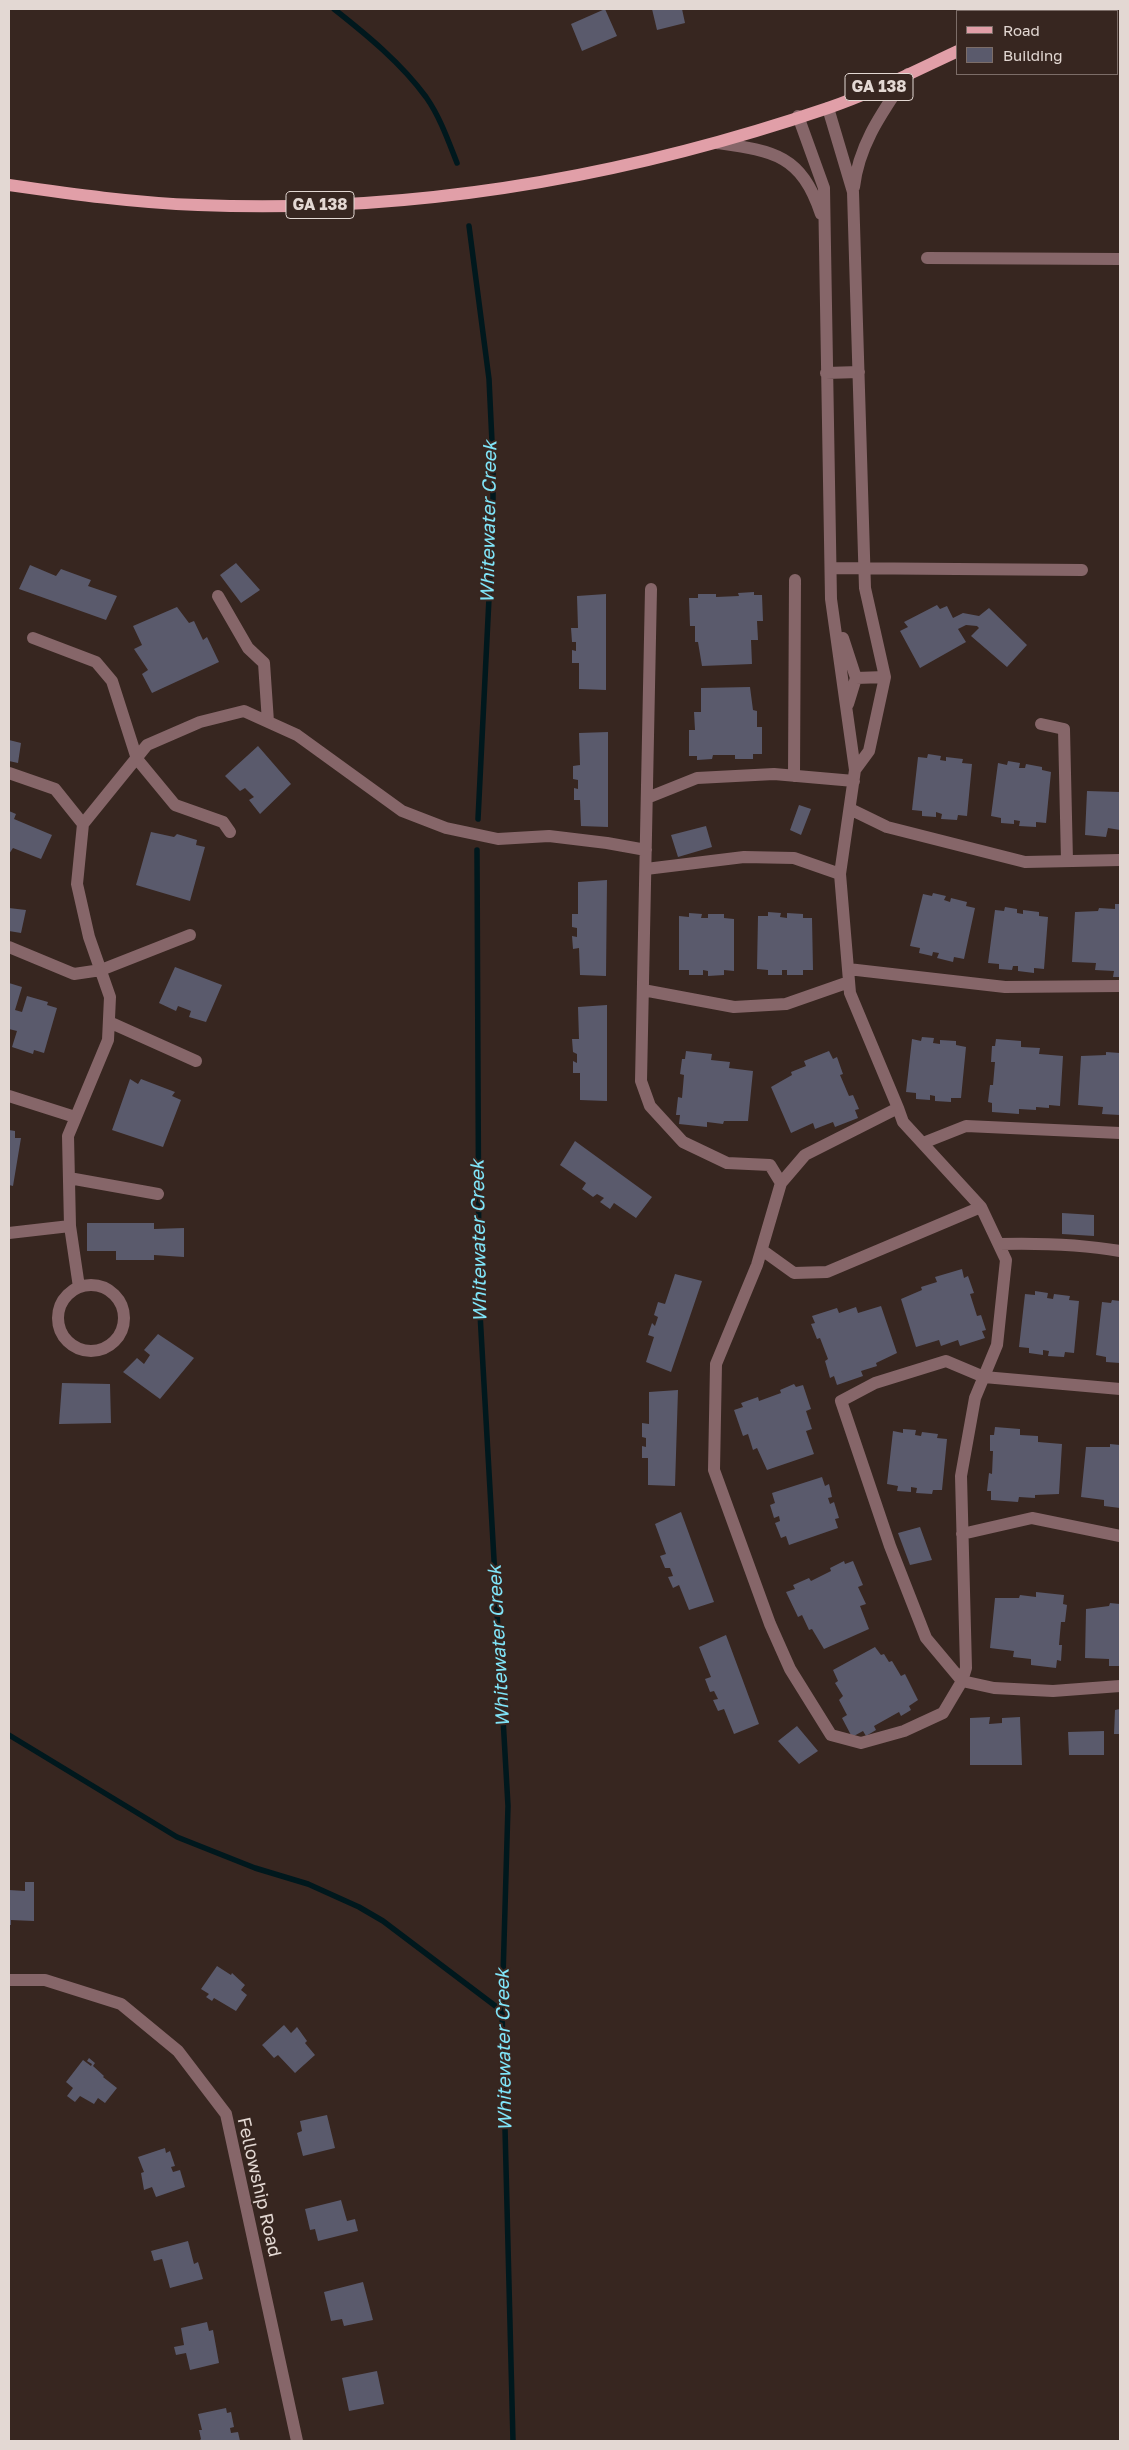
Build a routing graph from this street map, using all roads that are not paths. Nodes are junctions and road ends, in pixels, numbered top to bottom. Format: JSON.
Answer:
{"nodes":[{"id":1,"x":956,"y":52,"type":"edge"},
{"id":2,"x":908,"y":74,"type":"junction"},
{"id":3,"x":828,"y":108,"type":"junction"},
{"id":4,"x":798,"y":116,"type":"junction"},
{"id":5,"x":717,"y":143,"type":"junction"},
{"id":6,"x":9,"y":185,"type":"edge"},
{"id":7,"x":853,"y":192,"type":"junction"},
{"id":8,"x":825,"y":226,"type":"junction"},
{"id":9,"x":927,"y":258,"type":"dead end"},
{"id":10,"x":1120,"y":259,"type":"edge"},
{"id":11,"x":859,"y":372,"type":"junction"},
{"id":12,"x":826,"y":374,"type":"junction"},
{"id":13,"x":831,"y":568,"type":"junction"},
{"id":14,"x":865,"y":569,"type":"junction"},
{"id":15,"x":1082,"y":570,"type":"dead end"},
{"id":16,"x":795,"y":580,"type":"dead end"},
{"id":17,"x":652,"y":589,"type":"dead end"},
{"id":18,"x":218,"y":596,"type":"dead end"},
{"id":19,"x":833,"y":607,"type":"junction"},
{"id":20,"x":34,"y":638,"type":"dead end"},
{"id":21,"x":885,"y":677,"type":"junction"},
{"id":22,"x":856,"y":678,"type":"junction"},
{"id":23,"x":847,"y":708,"type":"junction"},
{"id":24,"x":268,"y":722,"type":"junction"},
{"id":25,"x":1041,"y":724,"type":"dead end"},
{"id":26,"x":136,"y":759,"type":"junction"},
{"id":27,"x":9,"y":773,"type":"edge"},
{"id":28,"x":855,"y":775,"type":"junction"},
{"id":29,"x":794,"y":776,"type":"junction"},
{"id":30,"x":647,"y":798,"type":"junction"},
{"id":31,"x":850,"y":809,"type":"junction"},
{"id":32,"x":83,"y":824,"type":"junction"},
{"id":33,"x":230,"y":832,"type":"dead end"},
{"id":34,"x":646,"y":850,"type":"junction"},
{"id":35,"x":1120,"y":860,"type":"edge"},
{"id":36,"x":1067,"y":861,"type":"junction"},
{"id":37,"x":646,"y":869,"type":"junction"},
{"id":38,"x":840,"y":874,"type":"junction"},
{"id":39,"x":190,"y":935,"type":"dead end"},
{"id":40,"x":9,"y":947,"type":"edge"},
{"id":41,"x":848,"y":968,"type":"junction"},
{"id":42,"x":101,"y":970,"type":"junction"},
{"id":43,"x":849,"y":982,"type":"junction"},
{"id":44,"x":1120,"y":986,"type":"edge"},
{"id":45,"x":643,"y":990,"type":"junction"},
{"id":46,"x":108,"y":1022,"type":"junction"},
{"id":47,"x":196,"y":1061,"type":"dead end"},
{"id":48,"x":9,"y":1096,"type":"edge"},
{"id":49,"x":898,"y":1108,"type":"junction"},
{"id":50,"x":75,"y":1116,"type":"junction"},
{"id":51,"x":1120,"y":1133,"type":"edge"},
{"id":52,"x":923,"y":1143,"type":"junction"},
{"id":53,"x":68,"y":1178,"type":"junction"},
{"id":54,"x":781,"y":1183,"type":"junction"},
{"id":55,"x":158,"y":1194,"type":"dead end"},
{"id":56,"x":981,"y":1207,"type":"junction"},
{"id":57,"x":70,"y":1226,"type":"junction"},
{"id":58,"x":9,"y":1233,"type":"edge"},
{"id":59,"x":999,"y":1244,"type":"junction"},
{"id":60,"x":762,"y":1250,"type":"junction"},
{"id":61,"x":1120,"y":1251,"type":"edge"},
{"id":62,"x":79,"y":1287,"type":"junction"},
{"id":63,"x":984,"y":1377,"type":"junction"},
{"id":64,"x":1120,"y":1388,"type":"edge"},
{"id":65,"x":962,"y":1534,"type":"junction"},
{"id":66,"x":1120,"y":1536,"type":"edge"},
{"id":67,"x":962,"y":1681,"type":"junction"},
{"id":68,"x":1120,"y":1686,"type":"edge"},
{"id":69,"x":9,"y":1980,"type":"edge"},
{"id":70,"x":297,"y":2441,"type":"edge"}],
"edges":[{"from":1,"to":2,"type":"main road","number":"GA 138"},
{"from":2,"to":3,"type":"main road","number":"GA 138"},
{"from":2,"to":7,"type":"street"},
{"from":3,"to":4,"type":"main road","number":"GA 138"},
{"from":3,"to":7,"type":"street"},
{"from":4,"to":5,"type":"main road","number":"GA 138"},
{"from":4,"to":8,"type":"street"},
{"from":5,"to":6,"type":"main road","number":"GA 138"},
{"from":5,"to":8,"type":"street"},
{"from":7,"to":11,"type":"street"},
{"from":8,"to":12,"type":"street"},
{"from":9,"to":10,"type":"street"},
{"from":11,"to":12,"type":"street"},
{"from":11,"to":14,"type":"street"},
{"from":12,"to":13,"type":"street"},
{"from":13,"to":14,"type":"street"},
{"from":13,"to":19,"type":"street"},
{"from":14,"to":15,"type":"street"},
{"from":14,"to":21,"type":"street"},
{"from":16,"to":29,"type":"street"},
{"from":17,"to":30,"type":"street"},
{"from":18,"to":24,"type":"street"},
{"from":19,"to":22,"type":"street"},
{"from":19,"to":23,"type":"street"},
{"from":20,"to":26,"type":"street"},
{"from":21,"to":22,"type":"street"},
{"from":21,"to":28,"type":"street"},
{"from":22,"to":23,"type":"street"},
{"from":23,"to":28,"type":"street"},
{"from":24,"to":26,"type":"street"},
{"from":24,"to":34,"type":"street"},
{"from":25,"to":36,"type":"street"},
{"from":26,"to":32,"type":"street"},
{"from":26,"to":33,"type":"street"},
{"from":27,"to":32,"type":"street"},
{"from":28,"to":29,"type":"street"},
{"from":28,"to":31,"type":"street"},
{"from":29,"to":30,"type":"street"},
{"from":30,"to":34,"type":"street"},
{"from":31,"to":36,"type":"street"},
{"from":31,"to":38,"type":"street"},
{"from":32,"to":42,"type":"street"},
{"from":34,"to":37,"type":"street"},
{"from":35,"to":36,"type":"street"},
{"from":37,"to":38,"type":"street"},
{"from":37,"to":45,"type":"street"},
{"from":38,"to":41,"type":"street"},
{"from":39,"to":42,"type":"street"},
{"from":40,"to":42,"type":"street"},
{"from":41,"to":43,"type":"street"},
{"from":41,"to":44,"type":"street"},
{"from":42,"to":46,"type":"street"},
{"from":43,"to":45,"type":"street"},
{"from":43,"to":49,"type":"street"},
{"from":45,"to":54,"type":"street"},
{"from":46,"to":47,"type":"street"},
{"from":46,"to":50,"type":"street"},
{"from":48,"to":50,"type":"street"},
{"from":49,"to":52,"type":"street"},
{"from":49,"to":54,"type":"street"},
{"from":50,"to":53,"type":"street"},
{"from":51,"to":52,"type":"street"},
{"from":52,"to":56,"type":"street"},
{"from":53,"to":55,"type":"street"},
{"from":53,"to":57,"type":"street"},
{"from":54,"to":60,"type":"street"},
{"from":56,"to":59,"type":"street"},
{"from":56,"to":60,"type":"street"},
{"from":57,"to":58,"type":"street"},
{"from":57,"to":62,"type":"street"},
{"from":59,"to":61,"type":"street"},
{"from":59,"to":63,"type":"street"},
{"from":60,"to":67,"type":"street"},
{"from":62,"to":62,"type":"street"},
{"from":63,"to":64,"type":"street"},
{"from":63,"to":65,"type":"street"},
{"from":63,"to":67,"type":"street"},
{"from":65,"to":66,"type":"street"},
{"from":65,"to":67,"type":"street"},
{"from":67,"to":68,"type":"street"},
{"from":69,"to":70,"type":"street","name":"Fellowship Road"}]}
